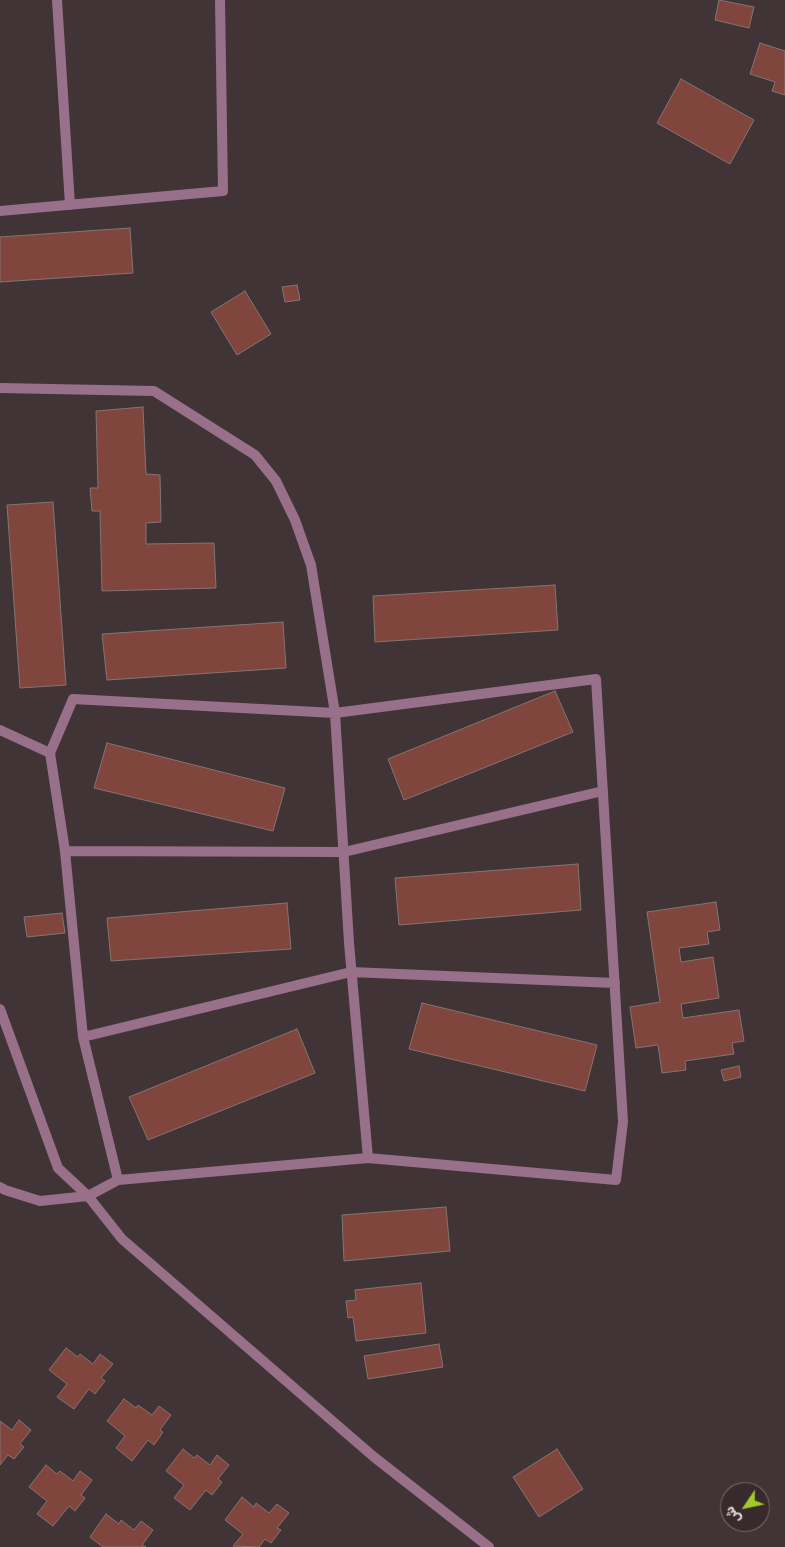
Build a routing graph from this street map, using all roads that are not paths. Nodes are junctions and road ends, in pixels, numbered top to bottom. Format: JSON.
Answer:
{"nodes":[{"id":1,"x":57,"y":0,"type":"edge"},
{"id":2,"x":220,"y":0,"type":"edge"},
{"id":3,"x":70,"y":205,"type":"junction"},
{"id":4,"x":0,"y":211,"type":"edge"},
{"id":5,"x":0,"y":388,"type":"edge"},
{"id":6,"x":335,"y":713,"type":"junction"},
{"id":7,"x":0,"y":730,"type":"edge"},
{"id":8,"x":50,"y":753,"type":"junction"},
{"id":9,"x":603,"y":791,"type":"junction"},
{"id":10,"x":65,"y":851,"type":"junction"},
{"id":11,"x":344,"y":852,"type":"junction"},
{"id":12,"x":351,"y":972,"type":"junction"},
{"id":13,"x":615,"y":983,"type":"junction"},
{"id":14,"x":0,"y":1009,"type":"edge"},
{"id":15,"x":82,"y":1037,"type":"junction"},
{"id":16,"x":368,"y":1158,"type":"junction"},
{"id":17,"x":118,"y":1180,"type":"junction"},
{"id":18,"x":0,"y":1187,"type":"edge"},
{"id":19,"x":88,"y":1196,"type":"junction"},
{"id":20,"x":489,"y":1547,"type":"edge"}],
"edges":[{"from":1,"to":3,"type":"lane"},
{"from":2,"to":3,"type":"lane"},
{"from":3,"to":4,"type":"lane"},
{"from":5,"to":6,"type":"lane"},
{"from":6,"to":8,"type":"lane"},
{"from":6,"to":9,"type":"lane"},
{"from":6,"to":11,"type":"lane"},
{"from":7,"to":8,"type":"lane"},
{"from":8,"to":10,"type":"lane"},
{"from":9,"to":11,"type":"lane"},
{"from":9,"to":13,"type":"lane"},
{"from":10,"to":11,"type":"lane"},
{"from":10,"to":15,"type":"lane"},
{"from":11,"to":12,"type":"lane"},
{"from":12,"to":13,"type":"lane"},
{"from":12,"to":15,"type":"lane"},
{"from":12,"to":16,"type":"lane"},
{"from":13,"to":16,"type":"lane"},
{"from":14,"to":19,"type":"lane"},
{"from":15,"to":17,"type":"lane"},
{"from":16,"to":17,"type":"lane"},
{"from":17,"to":19,"type":"lane"},
{"from":18,"to":19,"type":"lane"},
{"from":19,"to":20,"type":"lane"}]}
